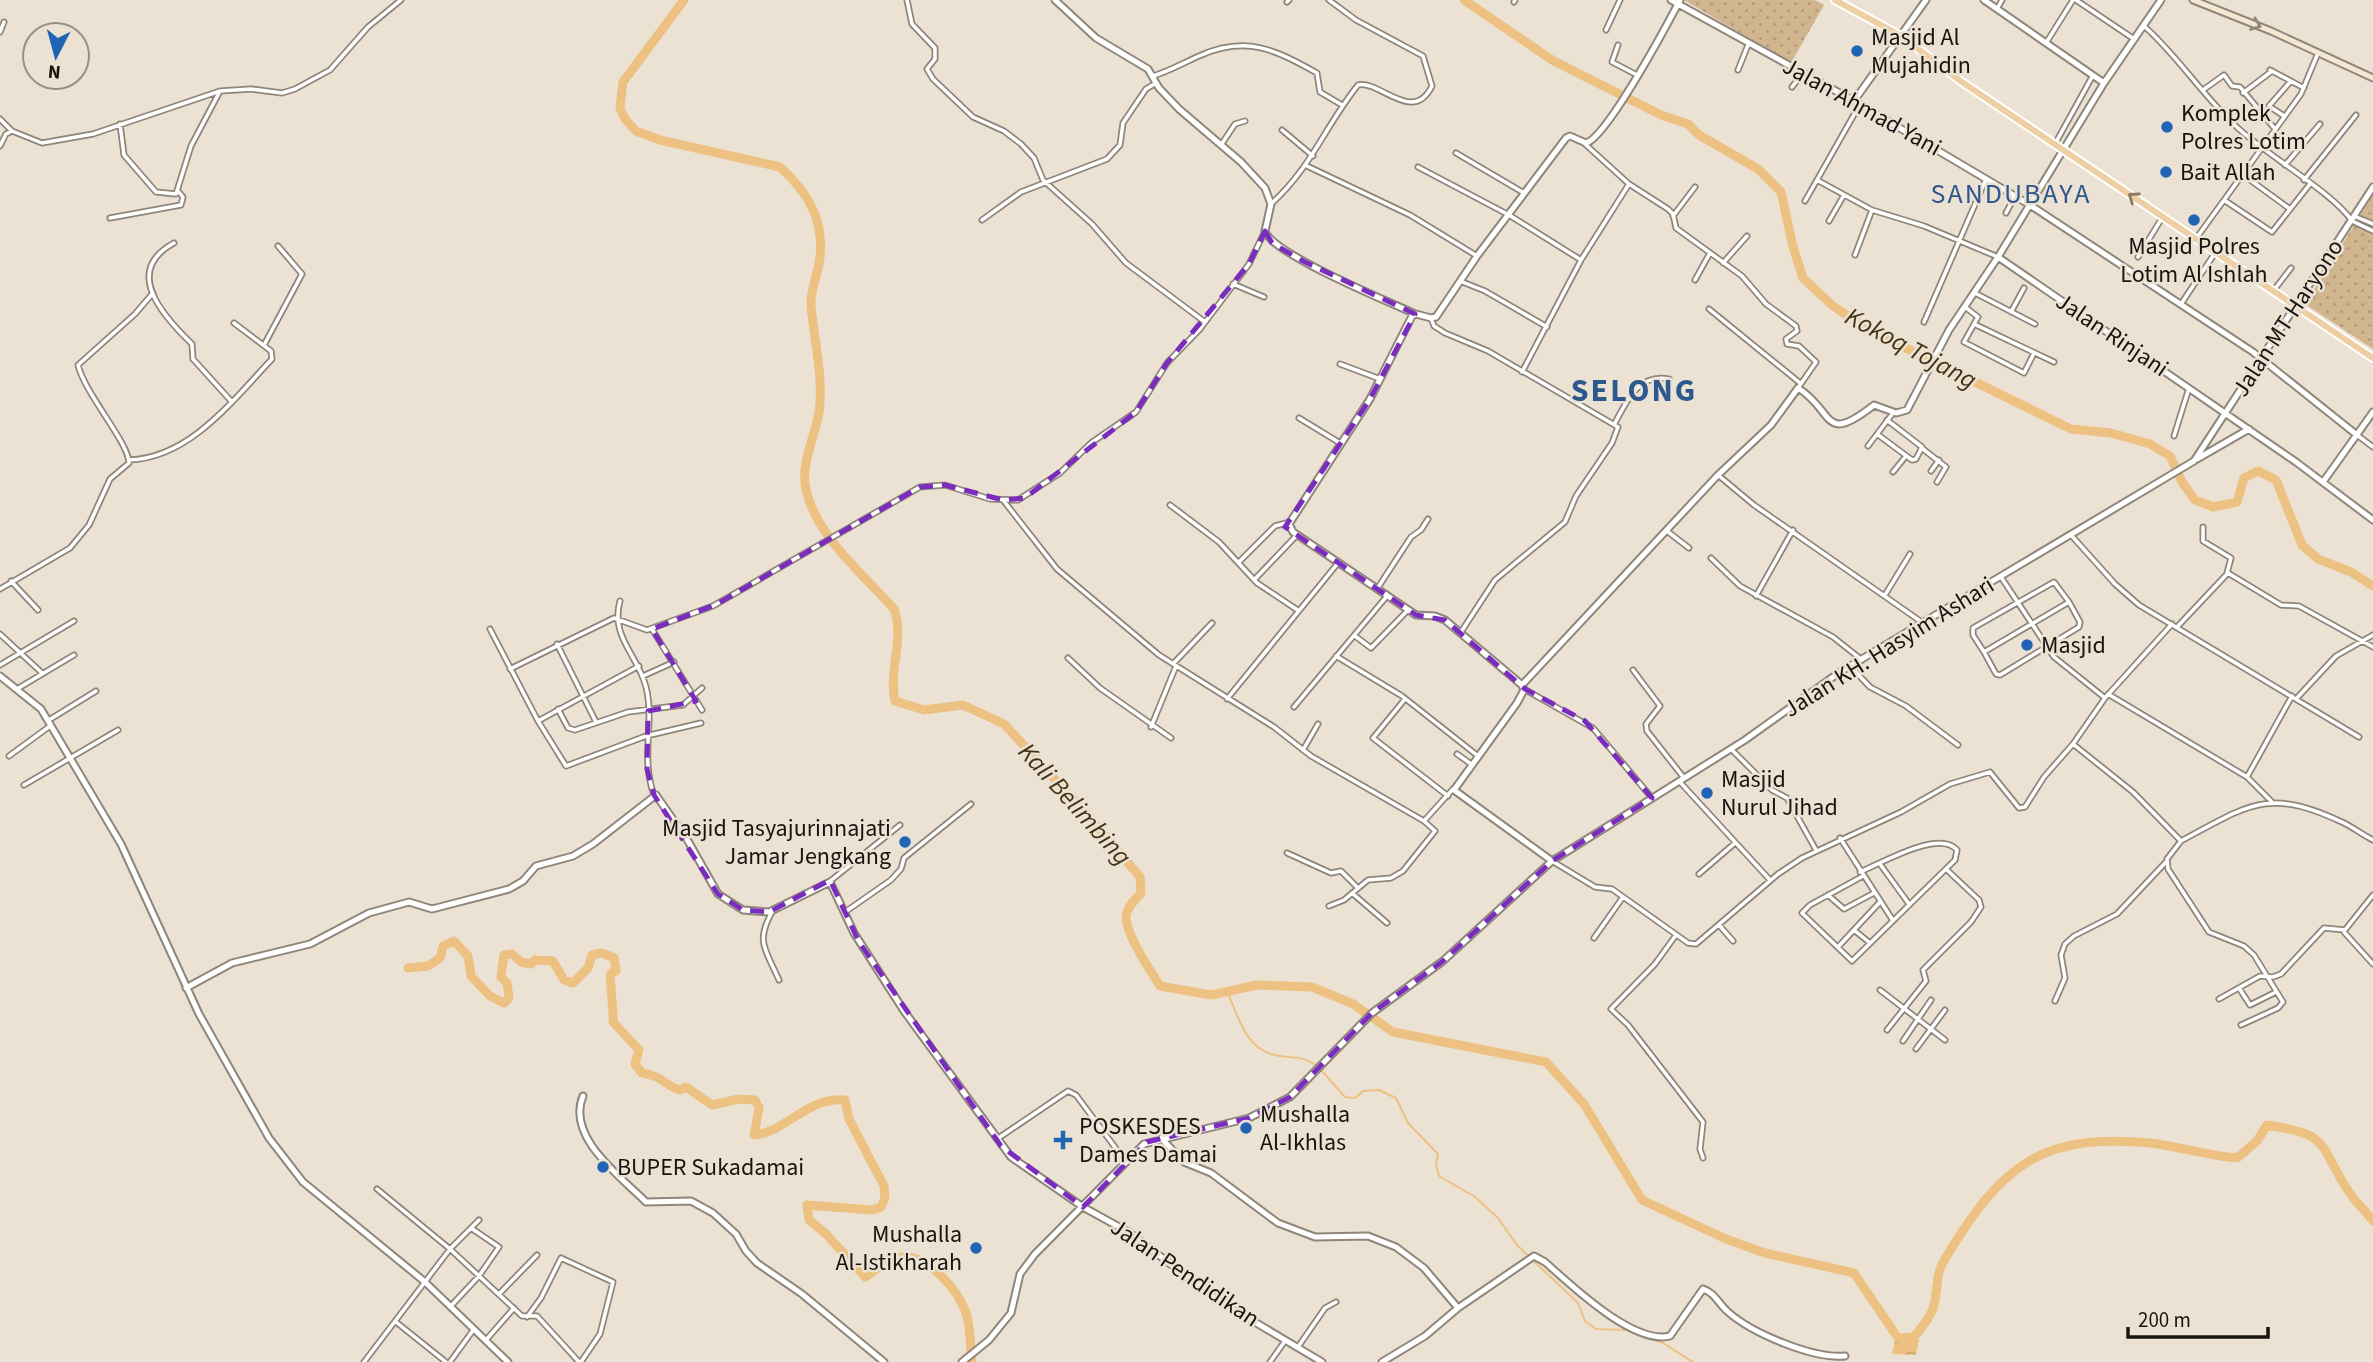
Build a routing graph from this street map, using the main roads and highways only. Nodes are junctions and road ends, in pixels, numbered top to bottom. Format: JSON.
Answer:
{"nodes":[{"id":1,"x":1835,"y":0,"type":"edge"},
{"id":2,"x":2193,"y":0,"type":"edge"},
{"id":3,"x":2373,"y":78,"type":"edge"},
{"id":4,"x":2373,"y":358,"type":"edge"}],
"edges":[{"from":4,"to":1,"type":"main road","one_way":true},
{"from":2,"to":3,"type":"main road","one_way":true}]}
